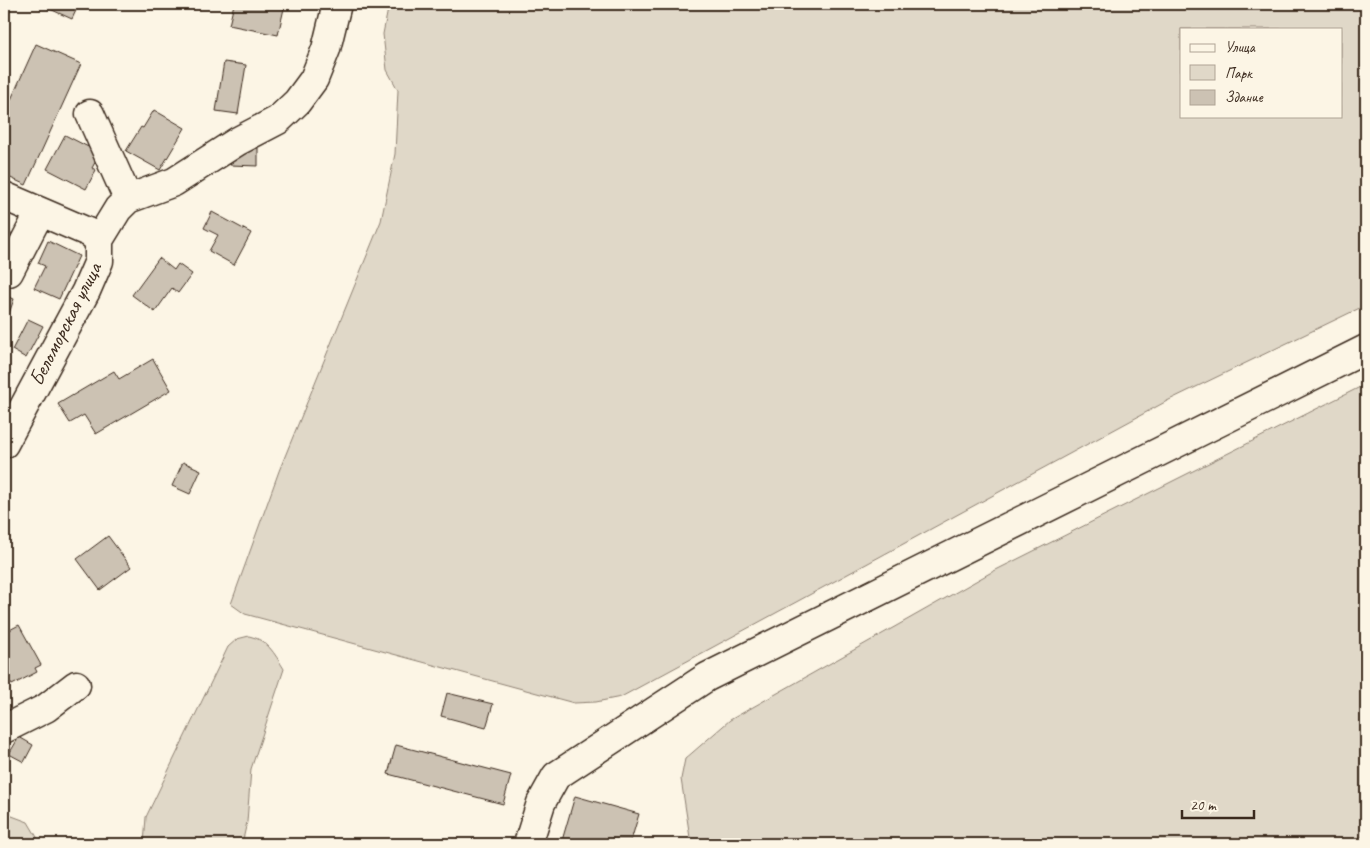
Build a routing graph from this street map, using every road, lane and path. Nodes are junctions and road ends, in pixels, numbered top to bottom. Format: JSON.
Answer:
{"nodes":[{"id":1,"x":337,"y":4,"type":"edge"},
{"id":2,"x":90,"y":114,"type":"dead end"},
{"id":3,"x":4,"y":196,"type":"edge"},
{"id":4,"x":128,"y":199,"type":"junction"},
{"id":5,"x":40,"y":212,"type":"junction"},
{"id":6,"x":95,"y":237,"type":"junction"},
{"id":7,"x":9,"y":272,"type":"dead end"},
{"id":8,"x":1366,"y":349,"type":"edge"},
{"id":9,"x":4,"y":444,"type":"edge"},
{"id":10,"x":76,"y":685,"type":"dead end"},
{"id":11,"x":4,"y":729,"type":"edge"},
{"id":12,"x":528,"y":844,"type":"edge"}],
"edges":[{"from":1,"to":4,"type":"street"},
{"from":2,"to":4,"type":"street"},
{"from":3,"to":5,"type":"street"},
{"from":4,"to":6,"type":"street"},
{"from":5,"to":6,"type":"street"},
{"from":5,"to":7,"type":"street"},
{"from":6,"to":9,"type":"street","name":"Беломорская улица"},
{"from":8,"to":12,"type":"street"},
{"from":10,"to":11,"type":"street"}]}
